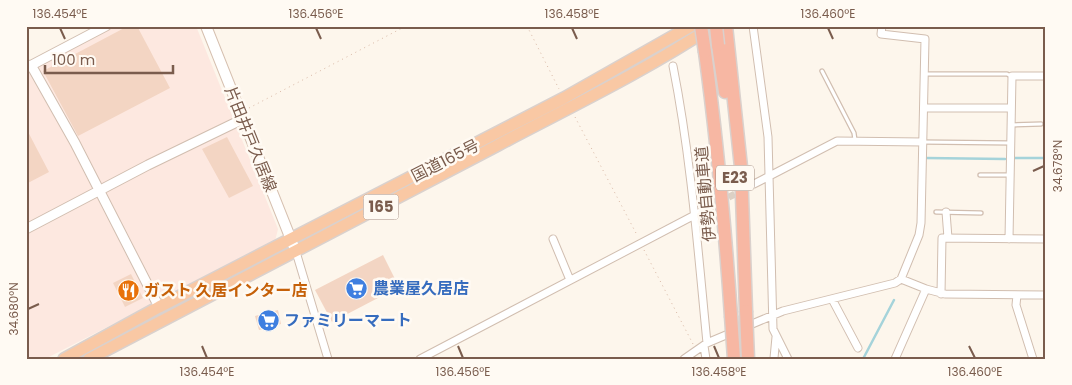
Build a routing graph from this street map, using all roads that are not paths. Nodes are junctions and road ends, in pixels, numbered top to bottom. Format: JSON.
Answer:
{"nodes":[{"id":1,"x":106,"y":26,"type":"edge"},
{"id":2,"x":206,"y":26,"type":"edge"},
{"id":3,"x":691,"y":26,"type":"edge"},
{"id":4,"x":701,"y":26,"type":"edge"},
{"id":5,"x":714,"y":26,"type":"edge"},
{"id":6,"x":725,"y":26,"type":"edge"},
{"id":7,"x":753,"y":26,"type":"edge"},
{"id":8,"x":882,"y":26,"type":"edge"},
{"id":9,"x":723,"y":42,"type":"junction"},
{"id":10,"x":679,"y":49,"type":"junction"},
{"id":11,"x":673,"y":66,"type":"dead end"},
{"id":12,"x":29,"y":67,"type":"edge"},
{"id":13,"x":822,"y":71,"type":"dead end"},
{"id":14,"x":925,"y":74,"type":"junction"},
{"id":15,"x":1012,"y":76,"type":"junction"},
{"id":16,"x":1046,"y":76,"type":"edge"},
{"id":17,"x":924,"y":108,"type":"junction"},
{"id":18,"x":1011,"y":108,"type":"junction"},
{"id":19,"x":241,"y":116,"type":"junction"},
{"id":20,"x":1011,"y":124,"type":"junction"},
{"id":21,"x":1041,"y":124,"type":"dead end"},
{"id":22,"x":855,"y":141,"type":"junction"},
{"id":23,"x":923,"y":142,"type":"junction"},
{"id":24,"x":1010,"y":143,"type":"junction"},
{"id":25,"x":980,"y":175,"type":"dead end"},
{"id":26,"x":1010,"y":175,"type":"junction"},
{"id":27,"x":769,"y":176,"type":"junction"},
{"id":28,"x":754,"y":184,"type":"tunnel mouth"},
{"id":29,"x":100,"y":191,"type":"junction"},
{"id":30,"x":710,"y":207,"type":"tunnel mouth"},
{"id":31,"x":936,"y":212,"type":"dead end"},
{"id":32,"x":946,"y":212,"type":"junction"},
{"id":33,"x":981,"y":213,"type":"dead end"},
{"id":34,"x":694,"y":216,"type":"junction"},
{"id":35,"x":26,"y":228,"type":"edge"},
{"id":36,"x":948,"y":238,"type":"junction"},
{"id":37,"x":292,"y":239,"type":"junction"},
{"id":38,"x":553,"y":239,"type":"dead end"},
{"id":39,"x":1008,"y":239,"type":"junction"},
{"id":40,"x":1046,"y":239,"type":"edge"},
{"id":41,"x":296,"y":252,"type":"junction"},
{"id":42,"x":901,"y":279,"type":"junction"},
{"id":43,"x":570,"y":280,"type":"junction"},
{"id":44,"x":926,"y":289,"type":"junction"},
{"id":45,"x":940,"y":294,"type":"junction"},
{"id":46,"x":1017,"y":295,"type":"junction"},
{"id":47,"x":1046,"y":295,"type":"edge"},
{"id":48,"x":832,"y":299,"type":"junction"},
{"id":49,"x":160,"y":307,"type":"junction"},
{"id":50,"x":772,"y":315,"type":"junction"},
{"id":51,"x":776,"y":336,"type":"junction"},
{"id":52,"x":705,"y":344,"type":"junction"},
{"id":53,"x":858,"y":348,"type":"dead end"},
{"id":54,"x":774,"y":358,"type":"edge"},
{"id":55,"x":64,"y":359,"type":"edge"},
{"id":56,"x":89,"y":359,"type":"edge"},
{"id":57,"x":328,"y":359,"type":"edge"},
{"id":58,"x":420,"y":359,"type":"edge"},
{"id":59,"x":684,"y":359,"type":"edge"},
{"id":60,"x":706,"y":359,"type":"edge"},
{"id":61,"x":734,"y":359,"type":"edge"},
{"id":62,"x":748,"y":359,"type":"edge"},
{"id":63,"x":788,"y":359,"type":"edge"},
{"id":64,"x":895,"y":359,"type":"edge"},
{"id":65,"x":1033,"y":359,"type":"edge"}],
"edges":[{"from":1,"to":12,"type":"street"},
{"from":2,"to":19,"type":"main road","name":"片田井戸久居線"},
{"from":3,"to":37,"type":"highway","name":"国道165号","number":"165"},
{"from":4,"to":61,"type":"highway","name":"伊勢自動車道","number":"E23","bridge":true},
{"from":5,"to":9,"type":"highway","name":"伊勢自動車道","number":"E23","bridge":true},
{"from":5,"to":10,"type":"highway","name":"国道165号","number":"165"},
{"from":6,"to":9,"type":"highway"},
{"from":6,"to":10,"type":"street"},
{"from":7,"to":27,"type":"street"},
{"from":8,"to":14,"type":"street"},
{"from":9,"to":62,"type":"highway","name":"伊勢自動車道","number":"E23","bridge":true},
{"from":10,"to":41,"type":"highway","name":"国道165号","number":"165"},
{"from":11,"to":34,"type":"street"},
{"from":12,"to":29,"type":"street"},
{"from":13,"to":22,"type":"lane"},
{"from":14,"to":15,"type":"lane"},
{"from":14,"to":17,"type":"street"},
{"from":15,"to":16,"type":"street"},
{"from":15,"to":18,"type":"street"},
{"from":17,"to":18,"type":"street"},
{"from":17,"to":23,"type":"street"},
{"from":18,"to":20,"type":"street"},
{"from":19,"to":29,"type":"street"},
{"from":19,"to":37,"type":"main road","name":"片田井戸久居線"},
{"from":20,"to":21,"type":"lane"},
{"from":20,"to":24,"type":"street"},
{"from":22,"to":23,"type":"street"},
{"from":22,"to":27,"type":"street"},
{"from":23,"to":24,"type":"lane"},
{"from":23,"to":42,"type":"street"},
{"from":24,"to":26,"type":"street"},
{"from":25,"to":26,"type":"lane"},
{"from":26,"to":39,"type":"street"},
{"from":27,"to":28,"type":"street"},
{"from":27,"to":50,"type":"street"},
{"from":29,"to":35,"type":"street"},
{"from":29,"to":49,"type":"street"},
{"from":30,"to":34,"type":"street"},
{"from":31,"to":32,"type":"lane"},
{"from":32,"to":33,"type":"lane"},
{"from":32,"to":36,"type":"street"},
{"from":34,"to":43,"type":"street"},
{"from":34,"to":52,"type":"street"},
{"from":36,"to":39,"type":"street"},
{"from":36,"to":45,"type":"street"},
{"from":37,"to":41,"type":"main road","name":"片田井戸久居線"},
{"from":37,"to":49,"type":"highway","name":"国道165号","number":"165"},
{"from":38,"to":43,"type":"street"},
{"from":39,"to":40,"type":"street"},
{"from":41,"to":56,"type":"highway","name":"国道165号","number":"165"},
{"from":41,"to":57,"type":"street"},
{"from":42,"to":44,"type":"street"},
{"from":42,"to":48,"type":"street"},
{"from":43,"to":58,"type":"street"},
{"from":44,"to":45,"type":"street"},
{"from":44,"to":64,"type":"street"},
{"from":45,"to":46,"type":"street"},
{"from":46,"to":47,"type":"street"},
{"from":46,"to":65,"type":"street"},
{"from":48,"to":50,"type":"street"},
{"from":48,"to":53,"type":"street"},
{"from":49,"to":55,"type":"highway","name":"国道165号","number":"165"},
{"from":50,"to":51,"type":"street"},
{"from":50,"to":52,"type":"street"},
{"from":51,"to":54,"type":"street"},
{"from":51,"to":63,"type":"street"},
{"from":52,"to":59,"type":"street"},
{"from":52,"to":60,"type":"street"}]}
